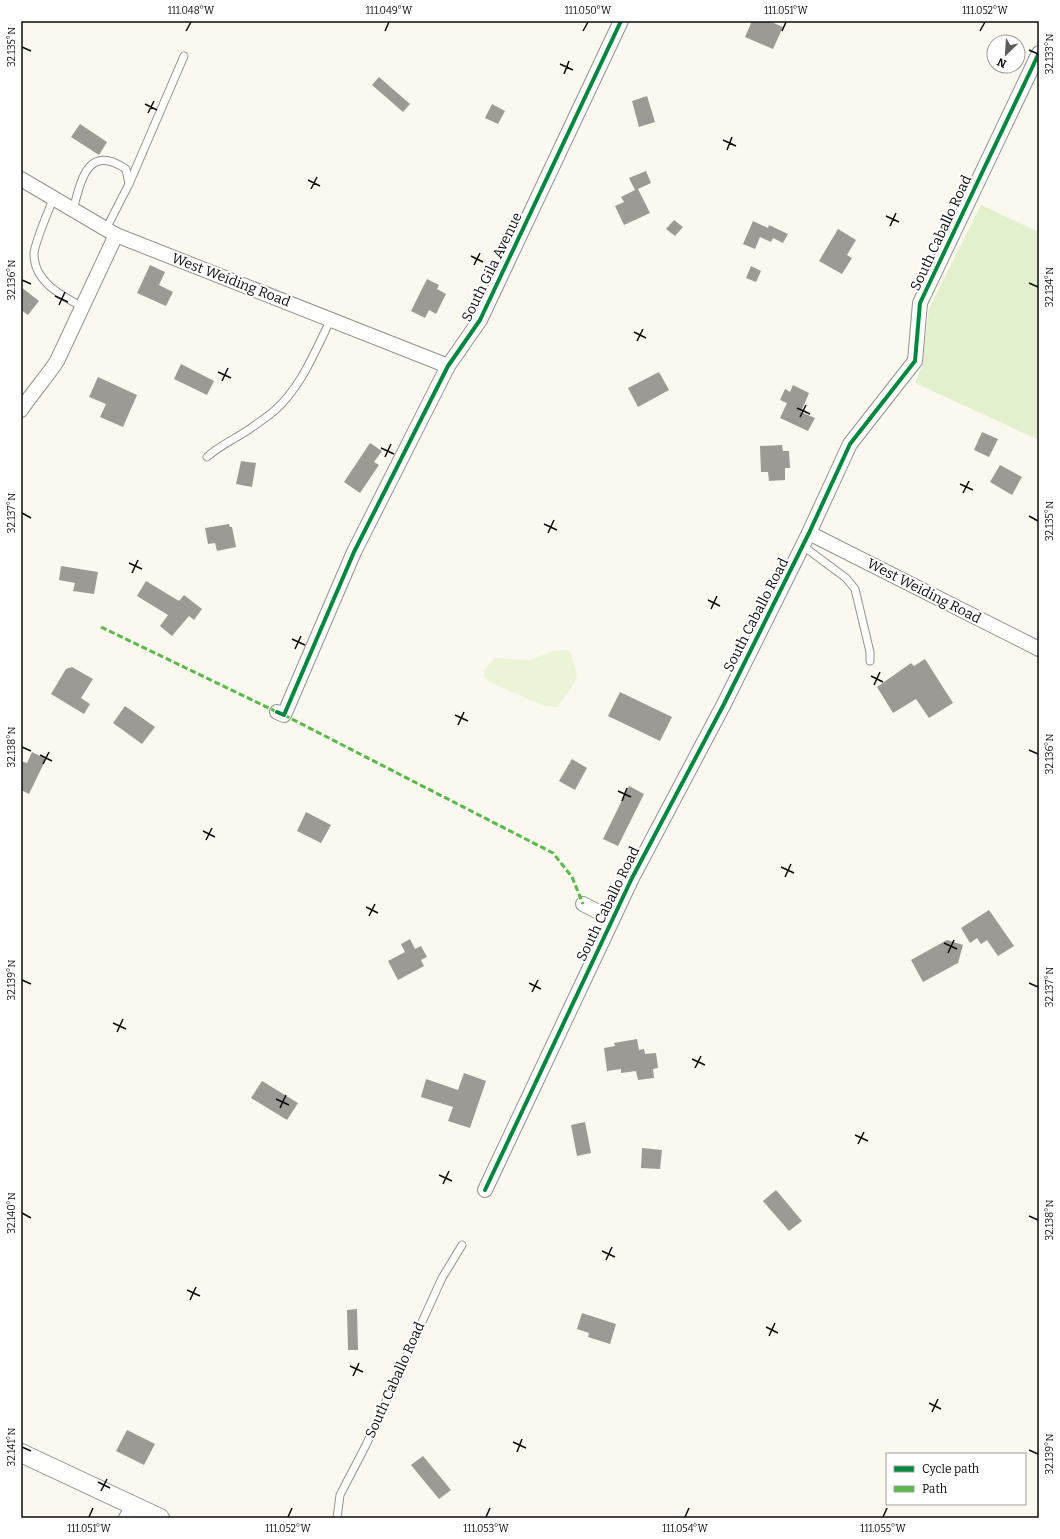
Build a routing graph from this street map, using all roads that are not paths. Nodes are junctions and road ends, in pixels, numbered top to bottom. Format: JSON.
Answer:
{"nodes":[{"id":1,"x":621,"y":21,"type":"edge"},
{"id":2,"x":1039,"y":53,"type":"edge"},
{"id":3,"x":184,"y":56,"type":"dead end"},
{"id":4,"x":21,"y":179,"type":"edge"},
{"id":5,"x":129,"y":184,"type":"junction"},
{"id":6,"x":53,"y":199,"type":"junction"},
{"id":7,"x":73,"y":210,"type":"junction"},
{"id":8,"x":111,"y":232,"type":"junction"},
{"id":9,"x":83,"y":307,"type":"junction"},
{"id":10,"x":331,"y":319,"type":"junction"},
{"id":11,"x":448,"y":366,"type":"junction"},
{"id":12,"x":21,"y":410,"type":"edge"},
{"id":13,"x":208,"y":457,"type":"dead end"},
{"id":14,"x":810,"y":533,"type":"junction"},
{"id":15,"x":803,"y":546,"type":"junction"},
{"id":16,"x":1039,"y":649,"type":"edge"},
{"id":17,"x":870,"y":661,"type":"dead end"},
{"id":18,"x":280,"y":713,"type":"dead end"},
{"id":19,"x":584,"y":904,"type":"dead end"},
{"id":20,"x":612,"y":919,"type":"junction"},
{"id":21,"x":485,"y":1190,"type":"dead end"},
{"id":22,"x":462,"y":1245,"type":"dead end"},
{"id":23,"x":21,"y":1453,"type":"edge"},
{"id":24,"x":129,"y":1512,"type":"edge"},
{"id":25,"x":160,"y":1518,"type":"edge"},
{"id":26,"x":337,"y":1518,"type":"edge"}],
"edges":[{"from":1,"to":11,"type":"street","name":"South Gila Avenue"},
{"from":2,"to":14,"type":"street","name":"South Caballo Road"},
{"from":3,"to":5,"type":"lane"},
{"from":4,"to":6,"type":"street","name":"West Weiding Road"},
{"from":5,"to":7,"type":"lane"},
{"from":5,"to":8,"type":"lane"},
{"from":6,"to":7,"type":"street","name":"West Weiding Road"},
{"from":6,"to":9,"type":"lane"},
{"from":7,"to":8,"type":"street","name":"West Weiding Road"},
{"from":8,"to":9,"type":"street"},
{"from":8,"to":10,"type":"street","name":"West Weiding Road"},
{"from":9,"to":12,"type":"street"},
{"from":10,"to":11,"type":"street","name":"West Weiding Road"},
{"from":10,"to":13,"type":"lane"},
{"from":11,"to":18,"type":"street","name":"South Gila Avenue"},
{"from":14,"to":15,"type":"street","name":"South Caballo Road"},
{"from":14,"to":16,"type":"street","name":"West Weiding Road"},
{"from":15,"to":17,"type":"lane"},
{"from":15,"to":20,"type":"street","name":"South Caballo Road"},
{"from":19,"to":20,"type":"street"},
{"from":20,"to":21,"type":"street","name":"South Caballo Road"},
{"from":22,"to":26,"type":"lane","name":"South Caballo Road"},
{"from":23,"to":24,"type":"street"},
{"from":24,"to":25,"type":"street"}]}
